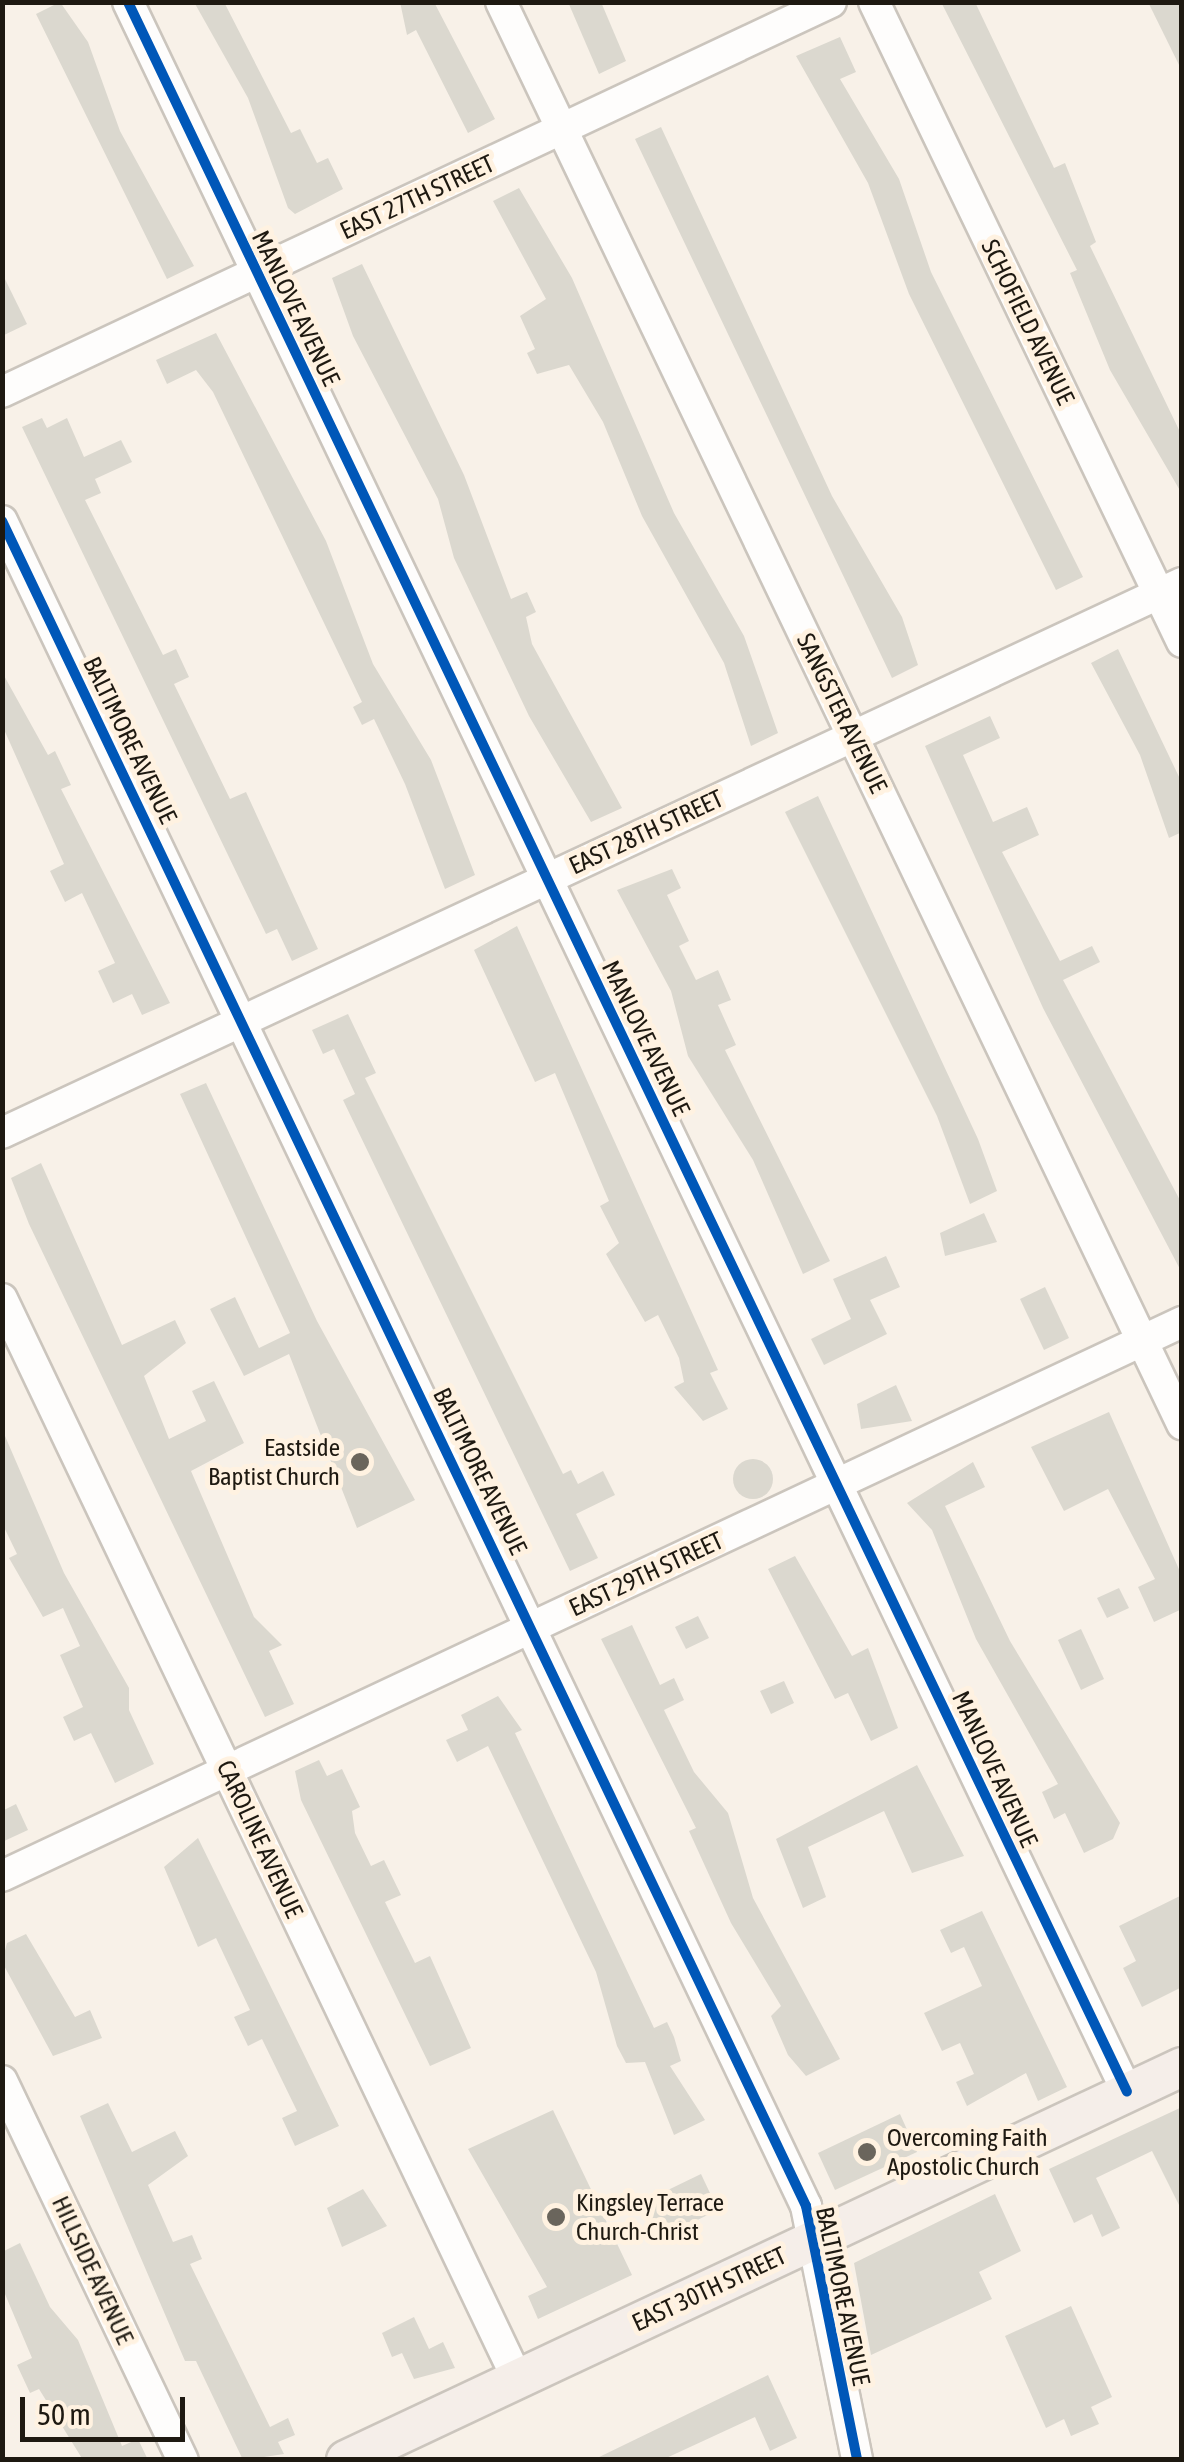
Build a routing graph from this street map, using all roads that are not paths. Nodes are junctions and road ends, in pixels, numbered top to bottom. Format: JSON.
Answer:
{"nodes":[{"id":1,"x":128,"y":2,"type":"edge"},
{"id":2,"x":501,"y":2,"type":"edge"},
{"id":3,"x":831,"y":2,"type":"edge"},
{"id":4,"x":874,"y":2,"type":"edge"},
{"id":5,"x":561,"y":128,"type":"junction"},
{"id":6,"x":257,"y":272,"type":"junction"},
{"id":7,"x":2,"y":392,"type":"edge"},
{"id":8,"x":2,"y":521,"type":"edge"},
{"id":9,"x":1170,"y":588,"type":"edge"},
{"id":10,"x":1182,"y":642,"type":"edge"},
{"id":11,"x":853,"y":737,"type":"junction"},
{"id":12,"x":547,"y":878,"type":"junction"},
{"id":13,"x":242,"y":1020,"type":"junction"},
{"id":14,"x":2,"y":1133,"type":"edge"},
{"id":15,"x":2,"y":1299,"type":"edge"},
{"id":16,"x":1182,"y":1322,"type":"edge"},
{"id":17,"x":1142,"y":1341,"type":"junction"},
{"id":18,"x":1182,"y":1424,"type":"edge"},
{"id":19,"x":837,"y":1485,"type":"junction"},
{"id":20,"x":532,"y":1627,"type":"junction"},
{"id":21,"x":228,"y":1771,"type":"junction"},
{"id":22,"x":2,"y":1876,"type":"edge"},
{"id":23,"x":1182,"y":2067,"type":"edge"},
{"id":24,"x":2,"y":2081,"type":"edge"},
{"id":25,"x":1127,"y":2092,"type":"junction"},
{"id":26,"x":813,"y":2240,"type":"junction"},
{"id":27,"x":517,"y":2378,"type":"junction"},
{"id":28,"x":183,"y":2460,"type":"edge"},
{"id":29,"x":346,"y":2460,"type":"edge"},
{"id":30,"x":856,"y":2460,"type":"edge"}],
"edges":[{"from":1,"to":6,"type":"street","name":"MANLOVE AVENUE"},
{"from":2,"to":5,"type":"street","name":"SANGSTER AVENUE"},
{"from":3,"to":5,"type":"street","name":"EAST 27TH STREET"},
{"from":4,"to":9,"type":"street","name":"SCHOFIELD AVENUE"},
{"from":5,"to":6,"type":"street","name":"EAST 27TH STREET"},
{"from":5,"to":11,"type":"street","name":"SANGSTER AVENUE"},
{"from":6,"to":7,"type":"street","name":"EAST 27TH STREET"},
{"from":6,"to":12,"type":"street","name":"MANLOVE AVENUE"},
{"from":8,"to":13,"type":"street","name":"BALTIMORE AVENUE"},
{"from":9,"to":10,"type":"street","name":"SCHOFIELD AVENUE"},
{"from":9,"to":11,"type":"street","name":"EAST 28TH STREET"},
{"from":11,"to":12,"type":"street","name":"EAST 28TH STREET"},
{"from":11,"to":17,"type":"street","name":"SANGSTER AVENUE"},
{"from":12,"to":13,"type":"street","name":"EAST 28TH STREET"},
{"from":12,"to":19,"type":"street","name":"MANLOVE AVENUE"},
{"from":13,"to":14,"type":"street","name":"EAST 28TH STREET"},
{"from":13,"to":20,"type":"street","name":"BALTIMORE AVENUE"},
{"from":15,"to":21,"type":"street","name":"CAROLINE AVENUE"},
{"from":16,"to":17,"type":"street","name":"EAST 29TH STREET"},
{"from":17,"to":18,"type":"street","name":"SANGSTER AVENUE"},
{"from":17,"to":19,"type":"street","name":"EAST 29TH STREET"},
{"from":19,"to":20,"type":"street","name":"EAST 29TH STREET"},
{"from":19,"to":25,"type":"street","name":"MANLOVE AVENUE"},
{"from":20,"to":21,"type":"street","name":"EAST 29TH STREET"},
{"from":20,"to":26,"type":"street","name":"BALTIMORE AVENUE"},
{"from":21,"to":22,"type":"street","name":"EAST 29TH STREET"},
{"from":21,"to":27,"type":"street","name":"CAROLINE AVENUE"},
{"from":23,"to":25,"type":"main road","name":"EAST 30TH STREET"},
{"from":24,"to":28,"type":"street","name":"HILLSIDE AVENUE"},
{"from":25,"to":26,"type":"main road","name":"EAST 30TH STREET"},
{"from":26,"to":27,"type":"main road","name":"EAST 30TH STREET"},
{"from":26,"to":30,"type":"street","name":"BALTIMORE AVENUE"},
{"from":27,"to":29,"type":"main road","name":"EAST 30TH STREET"}]}
